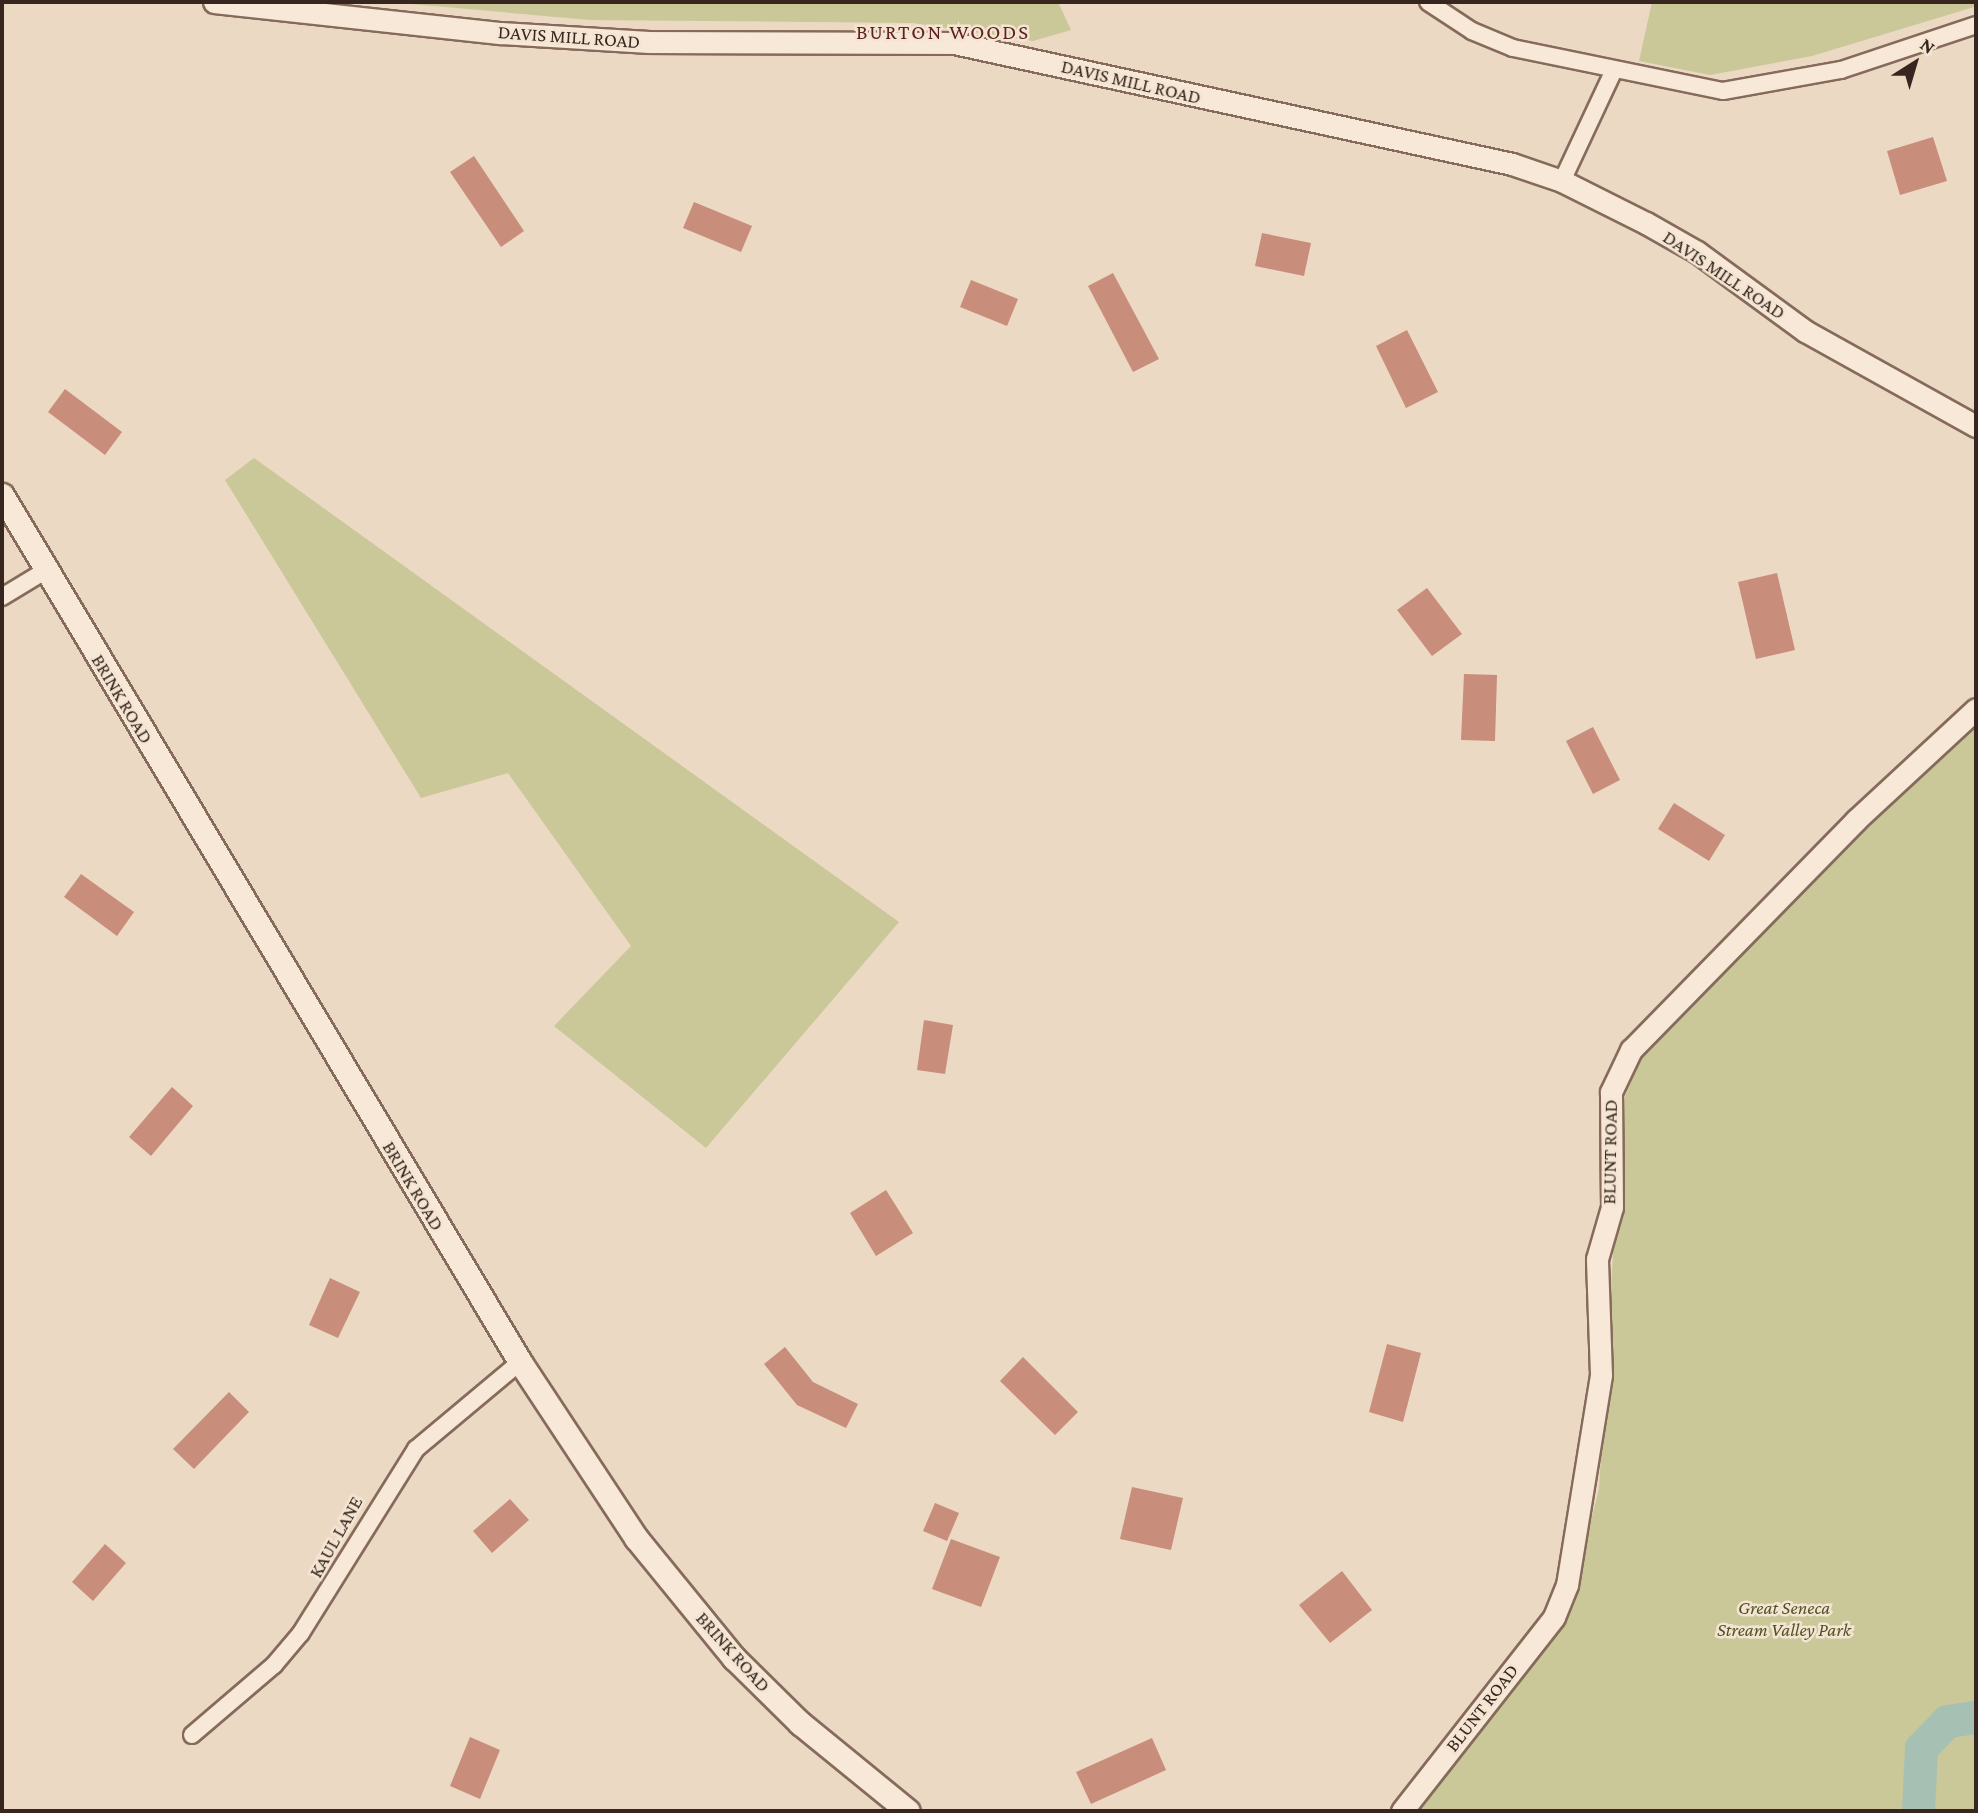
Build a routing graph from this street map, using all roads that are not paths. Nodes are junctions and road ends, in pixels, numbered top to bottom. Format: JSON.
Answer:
{"nodes":[{"id":1,"x":214,"y":2,"type":"edge"},
{"id":2,"x":1428,"y":2,"type":"edge"},
{"id":3,"x":1976,"y":25,"type":"edge"},
{"id":4,"x":1613,"y":72,"type":"junction"},
{"id":5,"x":1562,"y":181,"type":"junction"},
{"id":6,"x":1976,"y":426,"type":"edge"},
{"id":7,"x":2,"y":495,"type":"edge"},
{"id":8,"x":45,"y":570,"type":"junction"},
{"id":9,"x":2,"y":597,"type":"edge"},
{"id":10,"x":1976,"y":709,"type":"edge"},
{"id":11,"x":520,"y":1362,"type":"junction"},
{"id":12,"x":192,"y":1735,"type":"dead end"},
{"id":13,"x":908,"y":1811,"type":"edge"},
{"id":14,"x":1402,"y":1811,"type":"edge"}],
"edges":[{"from":1,"to":5,"type":"street","name":"DAVIS MILL ROAD"},
{"from":2,"to":4,"type":"street"},
{"from":3,"to":4,"type":"street"},
{"from":4,"to":5,"type":"street"},
{"from":5,"to":6,"type":"street","name":"DAVIS MILL ROAD"},
{"from":7,"to":8,"type":"main road","name":"BRINK ROAD"},
{"from":8,"to":9,"type":"street"},
{"from":8,"to":11,"type":"main road","name":"BRINK ROAD"},
{"from":10,"to":14,"type":"street","name":"BLUNT ROAD"},
{"from":11,"to":12,"type":"street","name":"KAUL LANE"},
{"from":11,"to":13,"type":"main road","name":"BRINK ROAD"}]}
